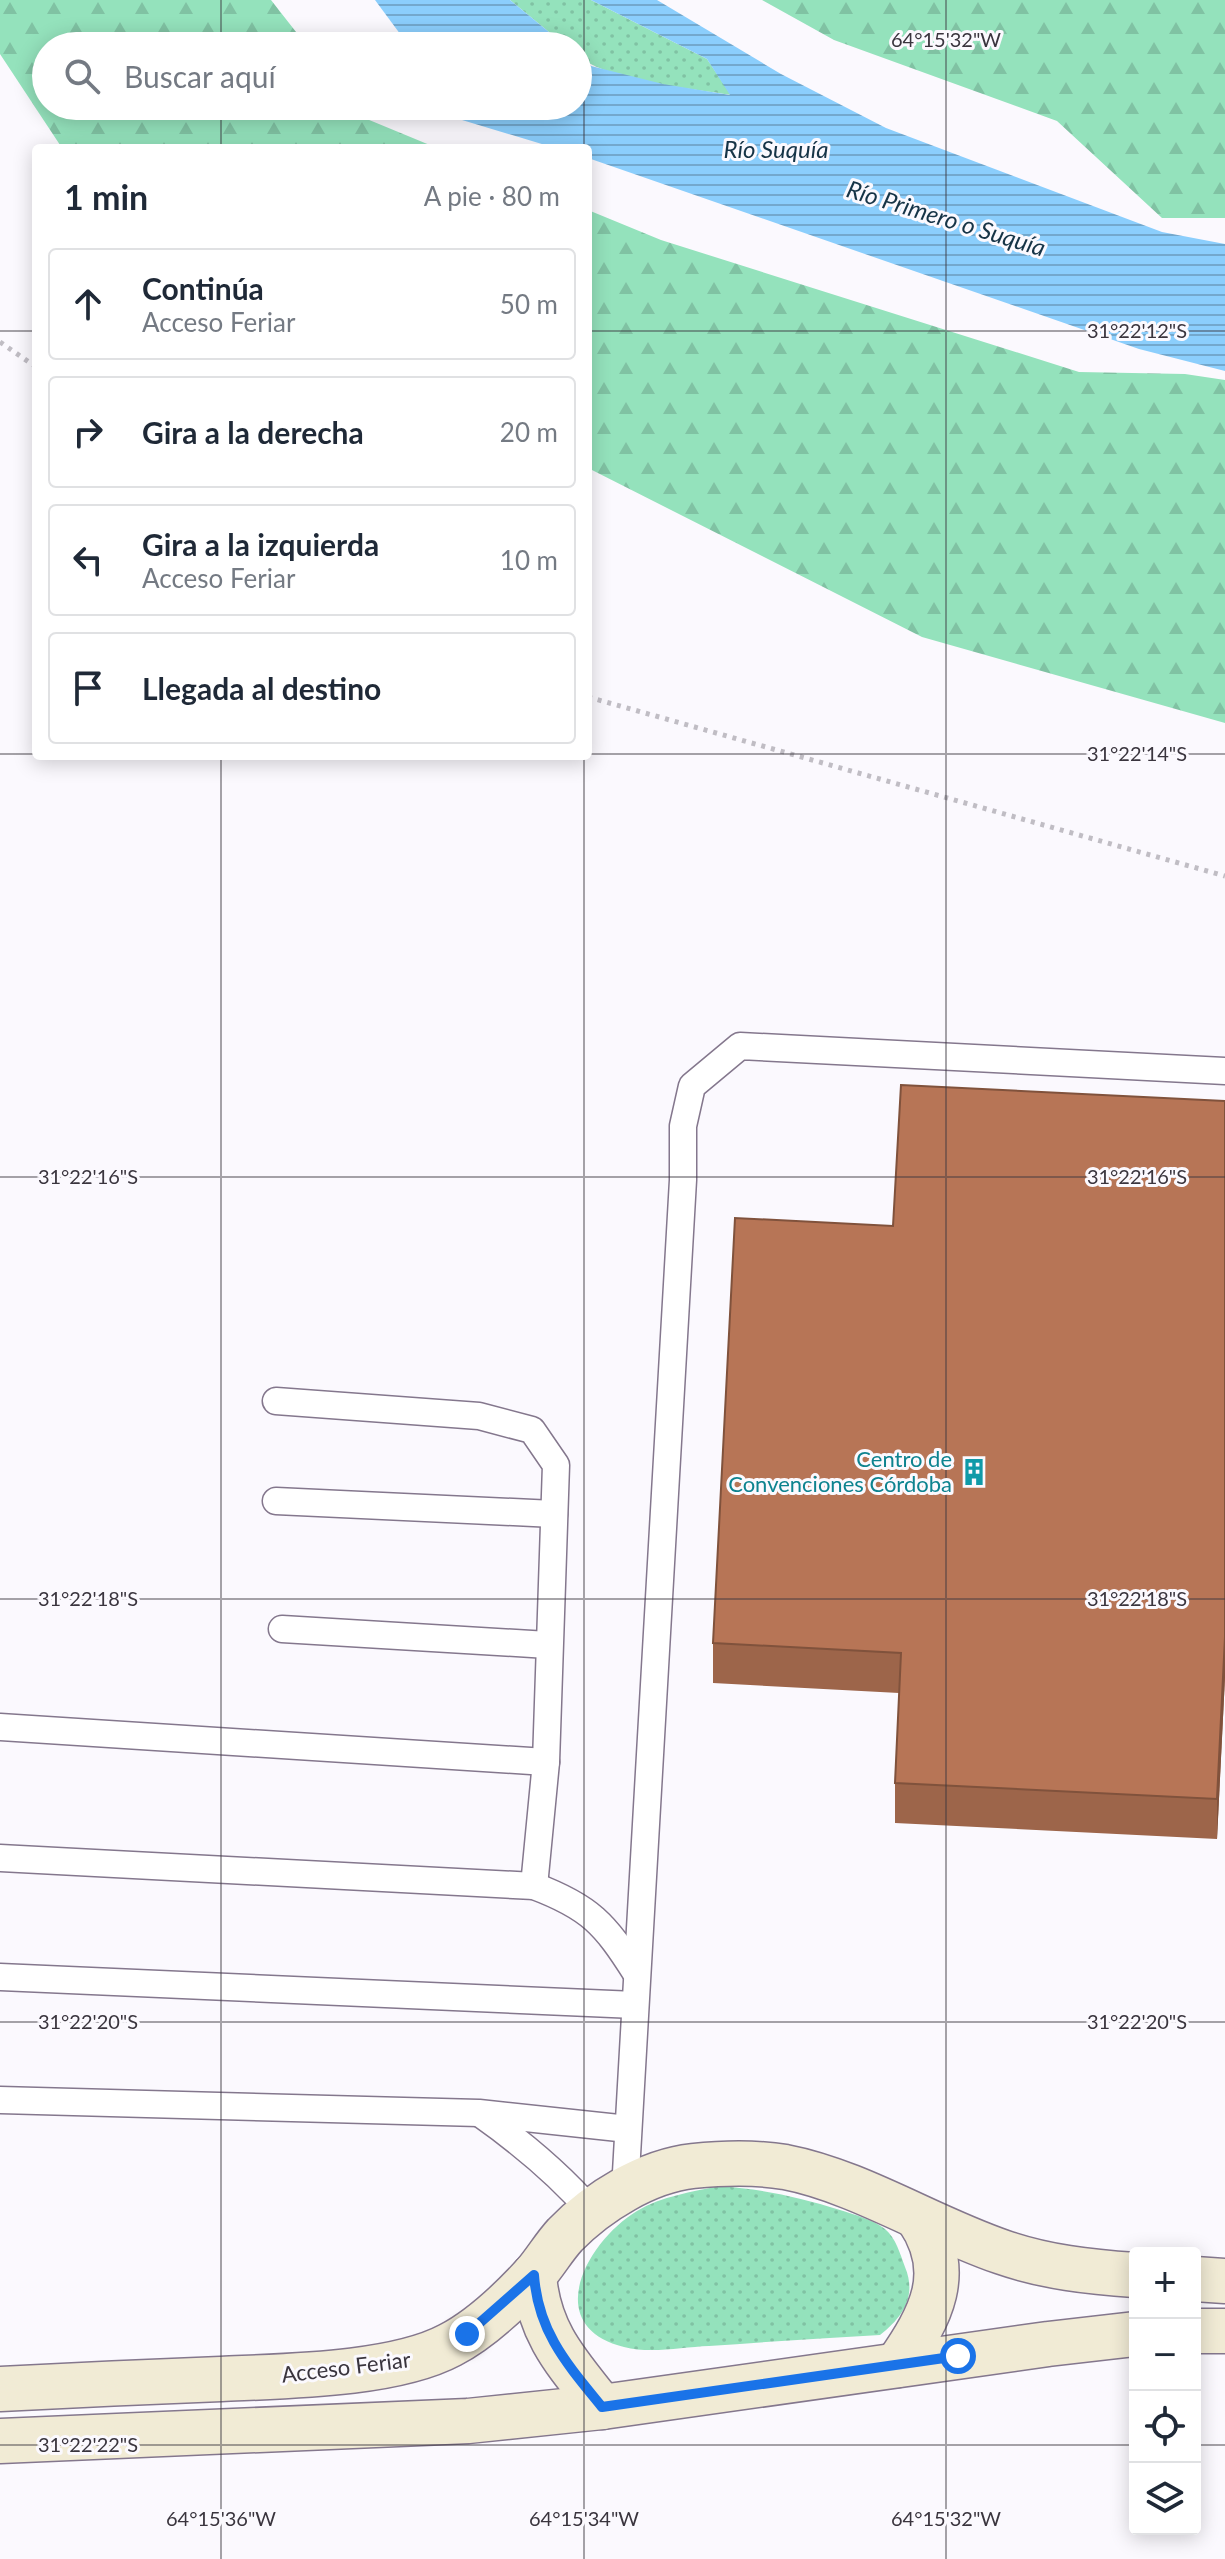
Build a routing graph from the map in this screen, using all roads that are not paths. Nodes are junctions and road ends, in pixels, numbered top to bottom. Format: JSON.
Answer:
{"nodes":[{"id":1,"x":1225,"y":1071,"type":"edge"},
{"id":2,"x":276,"y":1401,"type":"dead end"},
{"id":3,"x":276,"y":1501,"type":"dead end"},
{"id":4,"x":554,"y":1514,"type":"junction"},
{"id":5,"x":282,"y":1629,"type":"dead end"},
{"id":6,"x":548,"y":1645,"type":"junction"},
{"id":7,"x":0,"y":1727,"type":"edge"},
{"id":8,"x":546,"y":1762,"type":"junction"},
{"id":9,"x":0,"y":1858,"type":"edge"},
{"id":10,"x":534,"y":1886,"type":"junction"},
{"id":11,"x":636,"y":1973,"type":"junction"},
{"id":12,"x":0,"y":1977,"type":"edge"},
{"id":13,"x":635,"y":2005,"type":"junction"},
{"id":14,"x":0,"y":2100,"type":"edge"},
{"id":15,"x":479,"y":2113,"type":"junction"},
{"id":16,"x":628,"y":2129,"type":"junction"},
{"id":17,"x":609,"y":2201,"type":"junction"},
{"id":18,"x":918,"y":2218,"type":"junction"},
{"id":19,"x":1129,"y":2274,"type":"edge"},
{"id":20,"x":534,"y":2275,"type":"junction"},
{"id":21,"x":1201,"y":2279,"type":"edge"},
{"id":22,"x":1225,"y":2281,"type":"edge"},
{"id":23,"x":1201,"y":2331,"type":"edge"},
{"id":24,"x":1225,"y":2331,"type":"edge"},
{"id":25,"x":1129,"y":2335,"type":"edge"},
{"id":26,"x":897,"y":2365,"type":"junction"},
{"id":27,"x":0,"y":2389,"type":"edge"},
{"id":28,"x":602,"y":2407,"type":"junction"},
{"id":29,"x":0,"y":2441,"type":"edge"}],
"edges":[{"from":1,"to":11,"type":"lane"},
{"from":2,"to":4,"type":"lane"},
{"from":3,"to":4,"type":"lane"},
{"from":4,"to":6,"type":"lane"},
{"from":5,"to":6,"type":"lane"},
{"from":6,"to":8,"type":"lane"},
{"from":7,"to":8,"type":"lane"},
{"from":8,"to":10,"type":"lane"},
{"from":9,"to":10,"type":"lane"},
{"from":10,"to":11,"type":"lane"},
{"from":11,"to":13,"type":"lane"},
{"from":12,"to":13,"type":"lane"},
{"from":13,"to":16,"type":"lane"},
{"from":14,"to":15,"type":"lane"},
{"from":15,"to":16,"type":"lane"},
{"from":15,"to":17,"type":"lane"},
{"from":16,"to":17,"type":"lane"},
{"from":17,"to":18,"type":"main road","name":"Acceso Feriar"},
{"from":17,"to":20,"type":"main road","name":"Acceso Feriar"},
{"from":18,"to":19,"type":"main road","name":"Acceso Feriar"},
{"from":18,"to":26,"type":"main road"},
{"from":20,"to":27,"type":"main road","name":"Acceso Feriar"},
{"from":20,"to":28,"type":"main road"},
{"from":21,"to":22,"type":"main road"},
{"from":23,"to":24,"type":"main road"},
{"from":25,"to":26,"type":"main road"},
{"from":26,"to":28,"type":"main road"},
{"from":28,"to":29,"type":"main road"}]}
